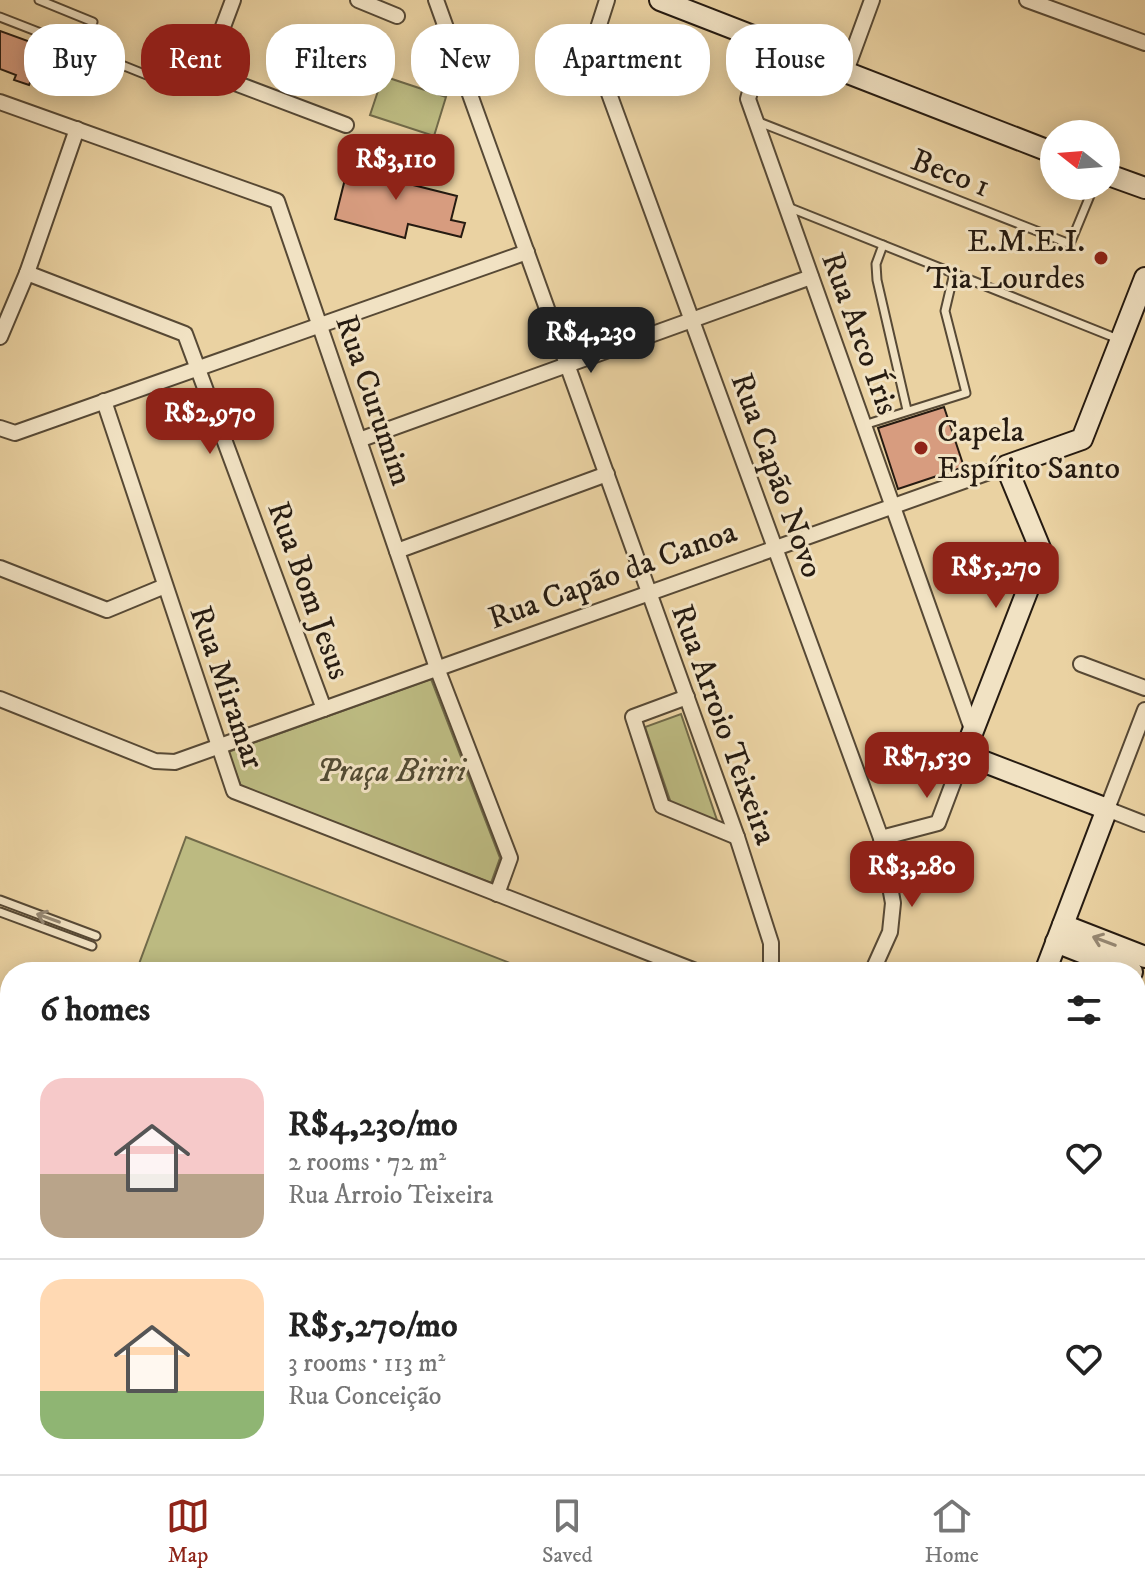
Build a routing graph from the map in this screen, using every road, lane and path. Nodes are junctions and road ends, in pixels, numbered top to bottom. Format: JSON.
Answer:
{"nodes":[{"id":1,"x":39,"y":0,"type":"edge"},
{"id":2,"x":233,"y":0,"type":"edge"},
{"id":3,"x":358,"y":0,"type":"edge"},
{"id":4,"x":436,"y":0,"type":"edge"},
{"id":5,"x":607,"y":0,"type":"edge"},
{"id":6,"x":660,"y":0,"type":"edge"},
{"id":7,"x":872,"y":0,"type":"edge"},
{"id":8,"x":1027,"y":0,"type":"edge"},
{"id":9,"x":397,"y":16,"type":"dead end"},
{"id":10,"x":0,"y":17,"type":"edge"},
{"id":11,"x":92,"y":24,"type":"edge"},
{"id":12,"x":24,"y":26,"type":"edge"},
{"id":13,"x":726,"y":27,"type":"edge"},
{"id":14,"x":1145,"y":43,"type":"edge"},
{"id":15,"x":853,"y":52,"type":"edge"},
{"id":16,"x":853,"y":74,"type":"edge"},
{"id":17,"x":749,"y":96,"type":"edge"},
{"id":18,"x":0,"y":102,"type":"edge"},
{"id":19,"x":756,"y":121,"type":"junction"},
{"id":20,"x":346,"y":125,"type":"dead end"},
{"id":21,"x":77,"y":129,"type":"junction"},
{"id":22,"x":1040,"y":147,"type":"edge"},
{"id":23,"x":1120,"y":179,"type":"edge"},
{"id":24,"x":1145,"y":188,"type":"edge"},
{"id":25,"x":1088,"y":200,"type":"edge"},
{"id":26,"x":786,"y":206,"type":"junction"},
{"id":27,"x":883,"y":245,"type":"junction"},
{"id":28,"x":527,"y":252,"type":"junction"},
{"id":29,"x":27,"y":273,"type":"junction"},
{"id":30,"x":954,"y":273,"type":"junction"},
{"id":31,"x":811,"y":277,"type":"junction"},
{"id":32,"x":1145,"y":278,"type":"edge"},
{"id":33,"x":691,"y":319,"type":"junction"},
{"id":34,"x":320,"y":325,"type":"junction"},
{"id":35,"x":0,"y":337,"type":"edge"},
{"id":36,"x":1121,"y":340,"type":"junction"},
{"id":37,"x":567,"y":363,"type":"junction"},
{"id":38,"x":198,"y":368,"type":"junction"},
{"id":39,"x":104,"y":401,"type":"junction"},
{"id":40,"x":907,"y":410,"type":"junction"},
{"id":41,"x":864,"y":425,"type":"junction"},
{"id":42,"x":0,"y":428,"type":"edge"},
{"id":43,"x":359,"y":440,"type":"junction"},
{"id":44,"x":1006,"y":466,"type":"junction"},
{"id":45,"x":607,"y":474,"type":"junction"},
{"id":46,"x":893,"y":506,"type":"junction"},
{"id":47,"x":775,"y":548,"type":"junction"},
{"id":48,"x":397,"y":551,"type":"junction"},
{"id":49,"x":0,"y":568,"type":"edge"},
{"id":50,"x":165,"y":586,"type":"junction"},
{"id":51,"x":649,"y":593,"type":"junction"},
{"id":52,"x":1081,"y":664,"type":"dead end"},
{"id":53,"x":437,"y":668,"type":"junction"},
{"id":54,"x":1145,"y":688,"type":"edge"},
{"id":55,"x":687,"y":697,"type":"junction"},
{"id":56,"x":0,"y":699,"type":"edge"},
{"id":57,"x":324,"y":709,"type":"junction"},
{"id":58,"x":1145,"y":710,"type":"edge"},
{"id":59,"x":973,"y":732,"type":"junction"},
{"id":60,"x":217,"y":746,"type":"junction"},
{"id":61,"x":964,"y":754,"type":"junction"},
{"id":62,"x":1107,"y":809,"type":"junction"},
{"id":63,"x":1145,"y":824,"type":"edge"},
{"id":64,"x":737,"y":837,"type":"junction"},
{"id":65,"x":881,"y":838,"type":"junction"},
{"id":66,"x":497,"y":894,"type":"junction"},
{"id":67,"x":0,"y":900,"type":"edge"},
{"id":68,"x":0,"y":912,"type":"edge"},
{"id":69,"x":1059,"y":934,"type":"junction"},
{"id":70,"x":96,"y":936,"type":"dead end"},
{"id":71,"x":92,"y":946,"type":"dead end"},
{"id":72,"x":1145,"y":957,"type":"edge"},
{"id":73,"x":672,"y":962,"type":"edge"},
{"id":74,"x":771,"y":962,"type":"edge"},
{"id":75,"x":876,"y":962,"type":"edge"},
{"id":76,"x":1049,"y":962,"type":"edge"},
{"id":77,"x":1113,"y":962,"type":"edge"}],
"edges":[{"from":1,"to":11,"type":"lane"},
{"from":2,"to":20,"type":"street"},
{"from":3,"to":9,"type":"street"},
{"from":4,"to":28,"type":"street","name":"Rua Arroio Teixeira"},
{"from":5,"to":33,"type":"street","name":"Rua Capão Novo"},
{"from":6,"to":13,"type":"street"},
{"from":7,"to":15,"type":"street"},
{"from":8,"to":14,"type":"street"},
{"from":10,"to":12,"type":"lane"},
{"from":16,"to":22,"type":"street"},
{"from":17,"to":19,"type":"street","name":"Rua Arco Íris"},
{"from":18,"to":21,"type":"street","name":"Rua Curumim"},
{"from":19,"to":25,"type":"lane","name":"Beco 1"},
{"from":19,"to":26,"type":"street","name":"Rua Arco Íris"},
{"from":21,"to":29,"type":"street"},
{"from":21,"to":34,"type":"street","name":"Rua Curumim"},
{"from":23,"to":24,"type":"street"},
{"from":26,"to":27,"type":"lane"},
{"from":26,"to":31,"type":"street","name":"Rua Arco Íris"},
{"from":27,"to":30,"type":"lane"},
{"from":27,"to":40,"type":"lane"},
{"from":28,"to":34,"type":"street"},
{"from":28,"to":37,"type":"street","name":"Rua Arroio Teixeira"},
{"from":29,"to":35,"type":"street"},
{"from":29,"to":38,"type":"street","name":"Rua Bom Jesus"},
{"from":30,"to":36,"type":"lane"},
{"from":30,"to":40,"type":"lane"},
{"from":31,"to":33,"type":"street"},
{"from":31,"to":41,"type":"street","name":"Rua Arco Íris"},
{"from":32,"to":36,"type":"street","name":"Rua Capão da Canoa"},
{"from":33,"to":37,"type":"street"},
{"from":33,"to":47,"type":"street","name":"Rua Capão Novo"},
{"from":34,"to":38,"type":"street"},
{"from":34,"to":43,"type":"street","name":"Rua Curumim"},
{"from":36,"to":44,"type":"street","name":"Rua Capão da Canoa"},
{"from":37,"to":43,"type":"street"},
{"from":37,"to":45,"type":"street","name":"Rua Arroio Teixeira"},
{"from":38,"to":39,"type":"street"},
{"from":38,"to":57,"type":"street","name":"Rua Bom Jesus"},
{"from":39,"to":42,"type":"street"},
{"from":39,"to":50,"type":"street","name":"Rua Miramar"},
{"from":40,"to":41,"type":"lane"},
{"from":41,"to":46,"type":"street","name":"Rua Arco Íris"},
{"from":43,"to":48,"type":"street","name":"Rua Curumim"},
{"from":44,"to":46,"type":"street","name":"Rua Capão da Canoa"},
{"from":44,"to":59,"type":"street"},
{"from":45,"to":48,"type":"street"},
{"from":45,"to":51,"type":"street","name":"Rua Arroio Teixeira"},
{"from":46,"to":47,"type":"street","name":"Rua Capão da Canoa"},
{"from":46,"to":59,"type":"street","name":"Rua Arco Íris"},
{"from":47,"to":51,"type":"street","name":"Rua Capão da Canoa"},
{"from":47,"to":65,"type":"street","name":"Rua Capão Novo"},
{"from":48,"to":53,"type":"street","name":"Rua Curumim"},
{"from":49,"to":50,"type":"street"},
{"from":50,"to":60,"type":"street","name":"Rua Miramar"},
{"from":51,"to":53,"type":"street","name":"Rua Capão da Canoa"},
{"from":51,"to":55,"type":"street","name":"Rua Arroio Teixeira"},
{"from":52,"to":54,"type":"street"},
{"from":53,"to":57,"type":"street","name":"Rua Capão da Canoa"},
{"from":53,"to":66,"type":"street","name":"Rua Curumim"},
{"from":55,"to":64,"type":"street","name":"Rua Arroio Teixeira"},
{"from":55,"to":64,"type":"street"},
{"from":56,"to":60,"type":"street","name":"Rua Capão da Canoa"},
{"from":57,"to":60,"type":"street","name":"Rua Capão da Canoa"},
{"from":58,"to":62,"type":"street"},
{"from":59,"to":61,"type":"street"},
{"from":60,"to":66,"type":"street","name":"Rua Miramar"},
{"from":61,"to":62,"type":"street"},
{"from":61,"to":65,"type":"street"},
{"from":62,"to":63,"type":"street"},
{"from":62,"to":69,"type":"street"},
{"from":64,"to":74,"type":"street","name":"Rua Arroio Teixeira"},
{"from":65,"to":75,"type":"street","name":"Rua Capão Novo"},
{"from":66,"to":73,"type":"street","name":"Rua Miramar"},
{"from":70,"to":67,"type":"lane","one_way":true},
{"from":68,"to":71,"type":"lane"},
{"from":72,"to":69,"type":"street","one_way":true},
{"from":69,"to":76,"type":"street"},
{"from":69,"to":77,"type":"street"}]}
